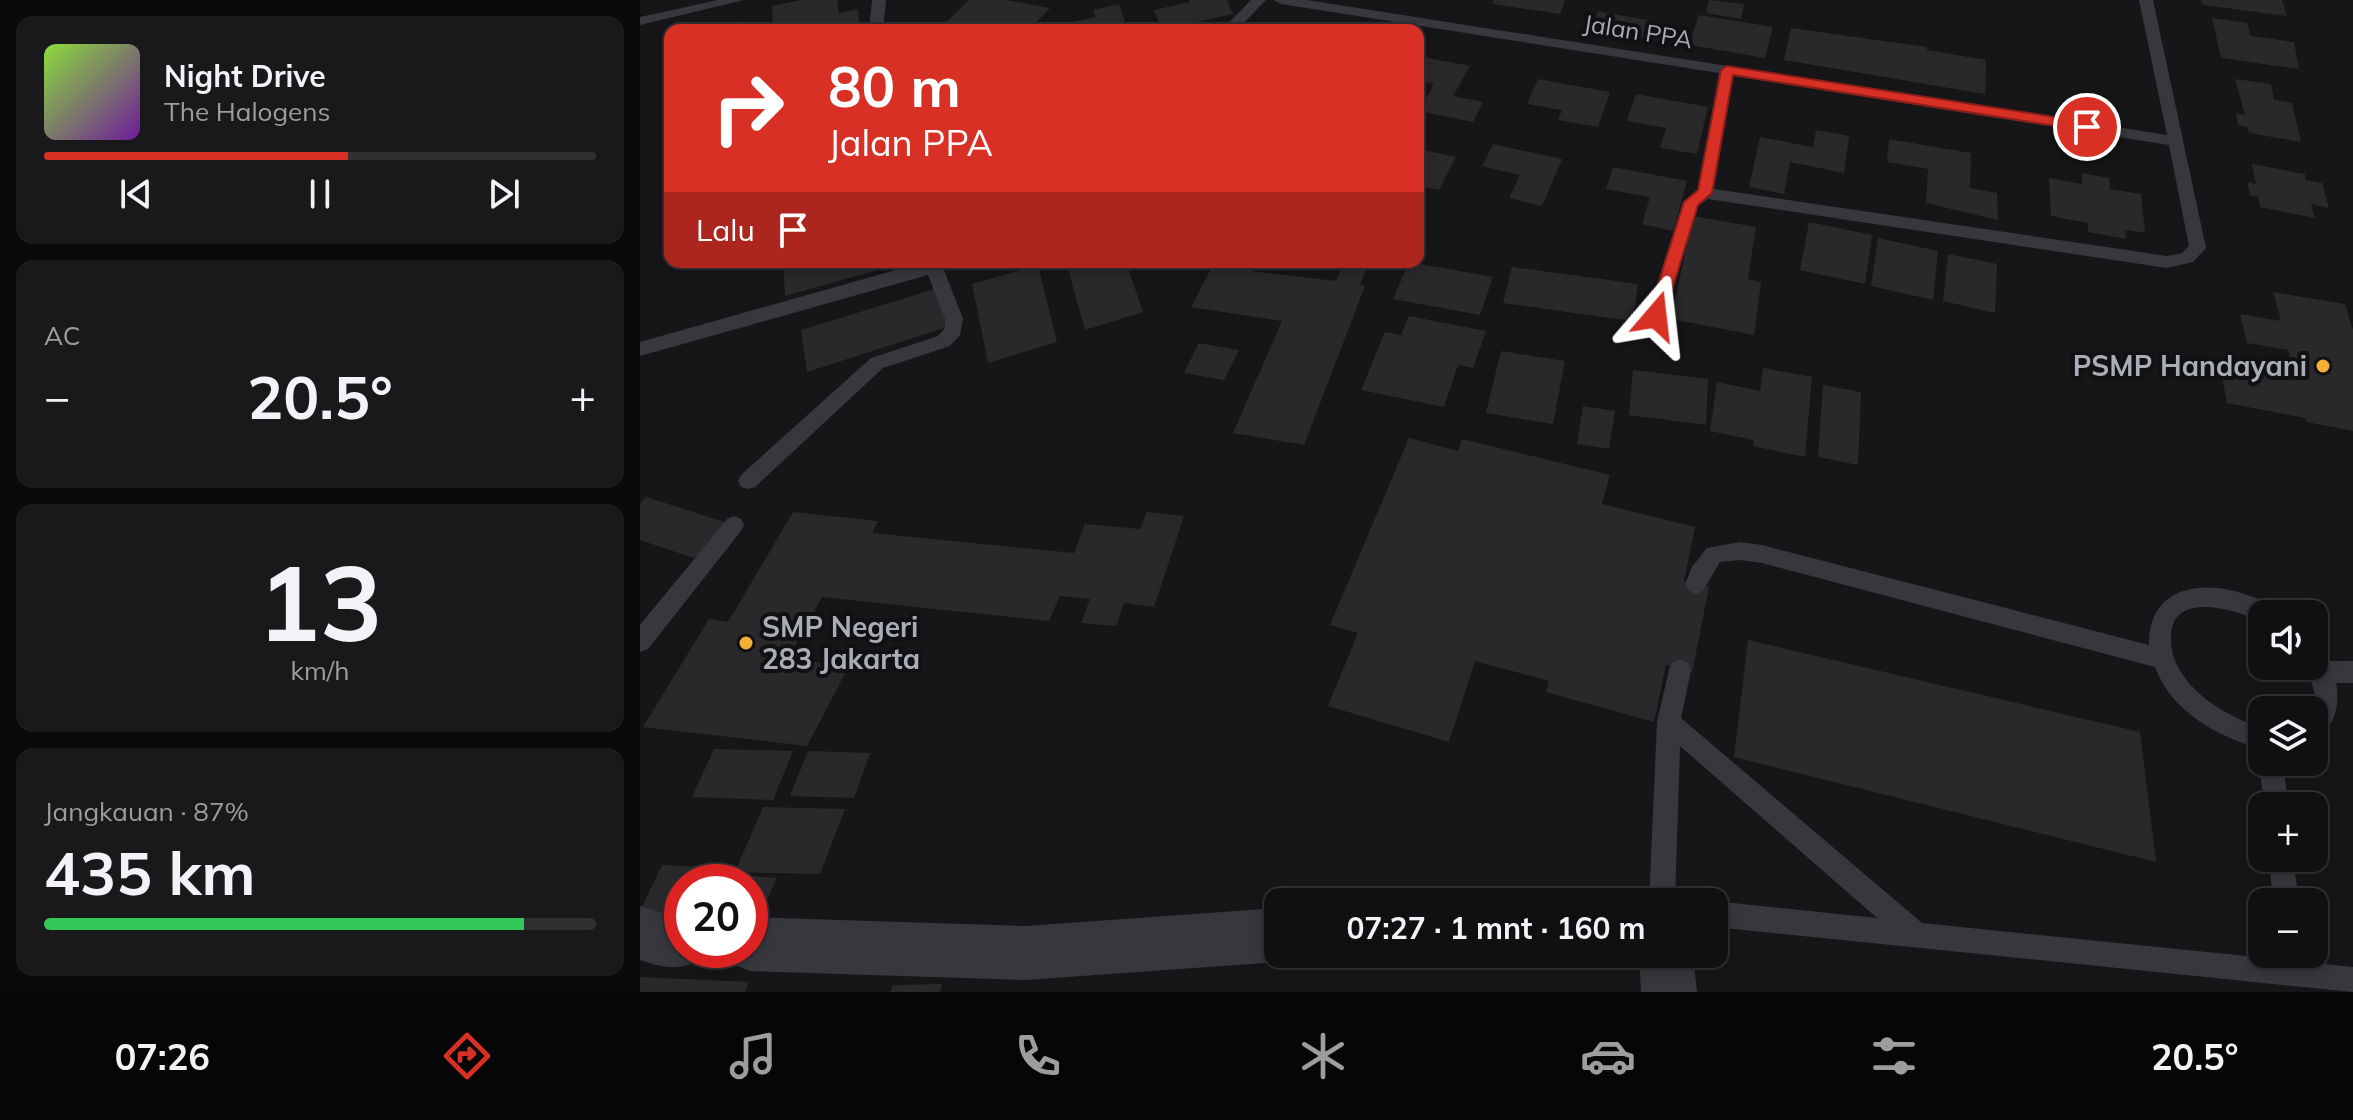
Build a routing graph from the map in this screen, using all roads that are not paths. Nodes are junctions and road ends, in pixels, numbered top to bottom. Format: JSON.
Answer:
{"nodes":[{"id":1,"x":737,"y":0,"type":"edge"},
{"id":2,"x":879,"y":0,"type":"edge"},
{"id":3,"x":1259,"y":0,"type":"edge"},
{"id":4,"x":1281,"y":0,"type":"edge"},
{"id":5,"x":2146,"y":0,"type":"edge"},
{"id":6,"x":640,"y":21,"type":"edge"},
{"id":7,"x":876,"y":24,"type":"edge"},
{"id":8,"x":1235,"y":24,"type":"edge"},
{"id":9,"x":1727,"y":70,"type":"junction"},
{"id":10,"x":2176,"y":141,"type":"junction"},
{"id":11,"x":1705,"y":193,"type":"junction"},
{"id":12,"x":919,"y":268,"type":"edge"},
{"id":13,"x":935,"y":268,"type":"edge"},
{"id":14,"x":1656,"y":316,"type":"dead end"},
{"id":15,"x":640,"y":349,"type":"edge"},
{"id":16,"x":748,"y":481,"type":"dead end"},
{"id":17,"x":734,"y":525,"type":"dead end"},
{"id":18,"x":1696,"y":584,"type":"dead end"},
{"id":19,"x":2248,"y":603,"type":"edge"},
{"id":20,"x":640,"y":642,"type":"edge"},
{"id":21,"x":2164,"y":659,"type":"junction"},
{"id":22,"x":2328,"y":668,"type":"edge"},
{"id":23,"x":1680,"y":670,"type":"dead end"},
{"id":24,"x":2353,"y":672,"type":"edge"},
{"id":25,"x":1669,"y":722,"type":"junction"},
{"id":26,"x":2248,"y":735,"type":"edge"},
{"id":27,"x":1663,"y":888,"type":"edge"},
{"id":28,"x":1728,"y":916,"type":"edge"},
{"id":29,"x":640,"y":933,"type":"edge"},
{"id":30,"x":1264,"y":936,"type":"edge"},
{"id":31,"x":1918,"y":936,"type":"junction"},
{"id":32,"x":664,"y":938,"type":"edge"},
{"id":33,"x":768,"y":945,"type":"edge"},
{"id":34,"x":2248,"y":960,"type":"edge"},
{"id":35,"x":1667,"y":968,"type":"edge"},
{"id":36,"x":2310,"y":968,"type":"edge"},
{"id":37,"x":2353,"y":980,"type":"edge"},
{"id":38,"x":1669,"y":992,"type":"edge"}],
"edges":[{"from":1,"to":6,"type":"lane"},
{"from":2,"to":7,"type":"lane"},
{"from":3,"to":8,"type":"lane"},
{"from":4,"to":9,"type":"lane","name":"Jalan PPA"},
{"from":5,"to":10,"type":"lane"},
{"from":9,"to":10,"type":"lane","name":"Jalan PPA"},
{"from":9,"to":11,"type":"lane"},
{"from":10,"to":11,"type":"lane"},
{"from":11,"to":14,"type":"lane"},
{"from":12,"to":15,"type":"lane"},
{"from":13,"to":16,"type":"lane"},
{"from":17,"to":20,"type":"lane"},
{"from":18,"to":21,"type":"lane"},
{"from":19,"to":21,"type":"lane"},
{"from":21,"to":26,"type":"lane"},
{"from":22,"to":24,"type":"lane"},
{"from":23,"to":25,"type":"lane"},
{"from":25,"to":27,"type":"lane"},
{"from":25,"to":31,"type":"lane"},
{"from":28,"to":31,"type":"lane"},
{"from":29,"to":32,"type":"street"},
{"from":30,"to":33,"type":"street"},
{"from":31,"to":34,"type":"lane"},
{"from":35,"to":38,"type":"street"},
{"from":36,"to":37,"type":"lane"}]}
